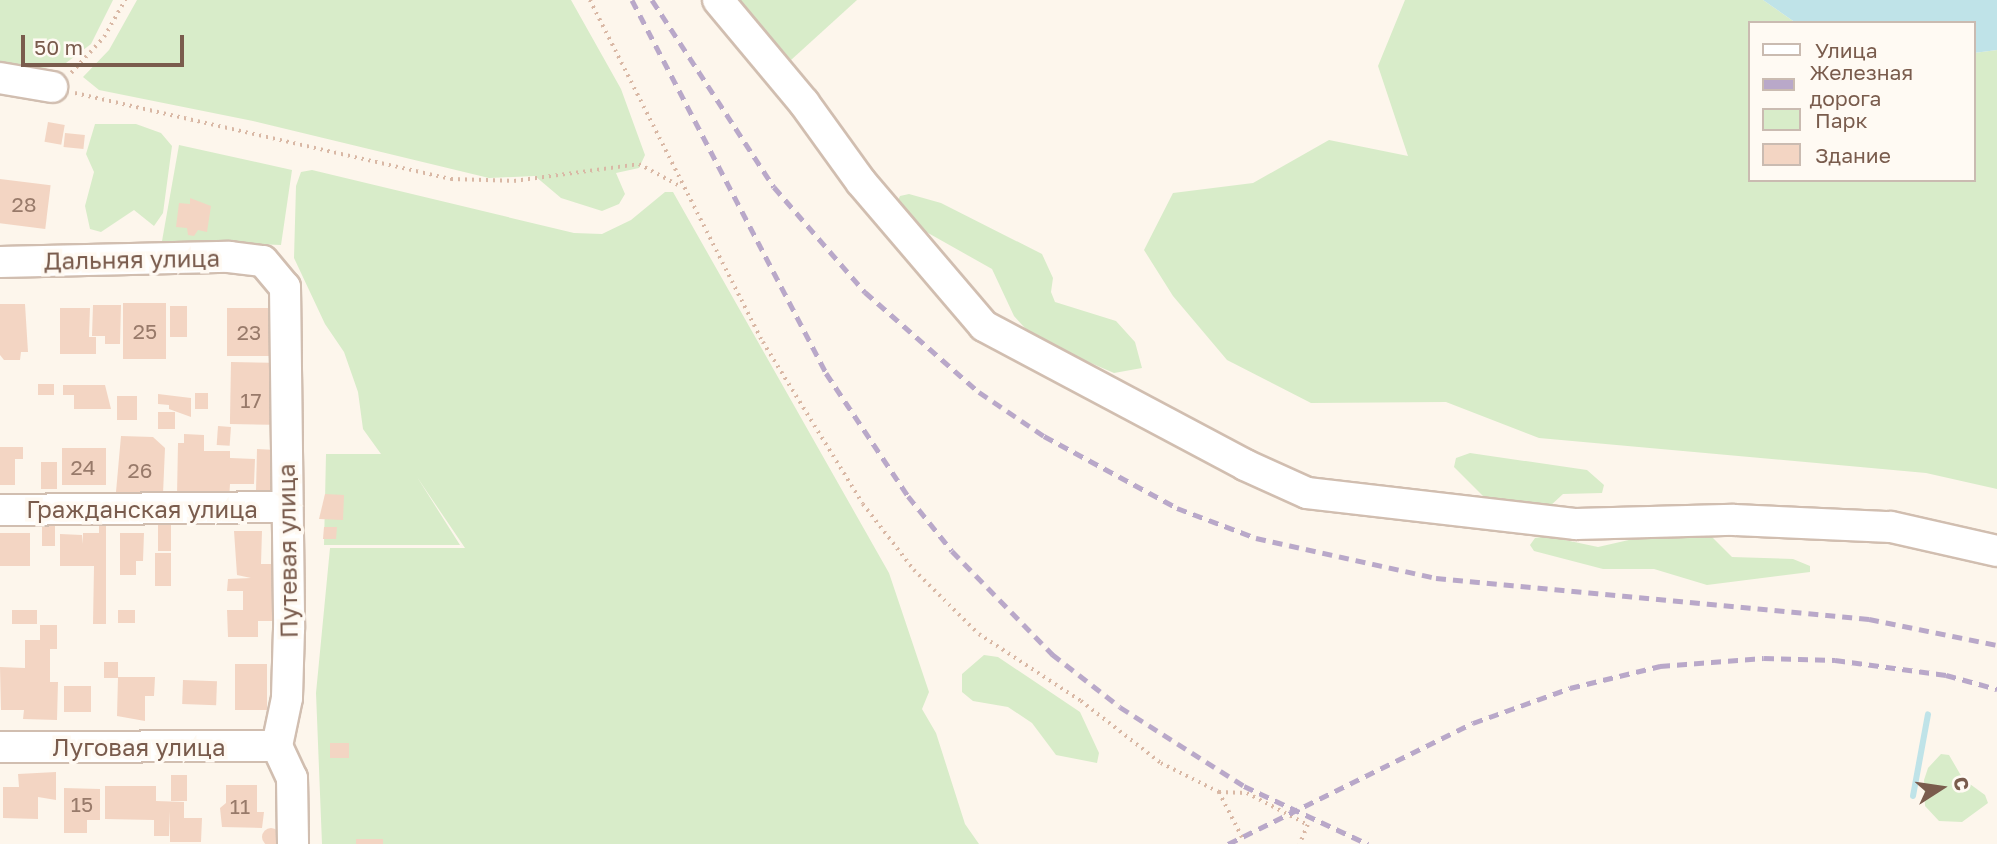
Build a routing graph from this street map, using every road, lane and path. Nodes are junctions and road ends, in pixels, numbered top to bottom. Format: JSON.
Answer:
{"nodes":[{"id":1,"x":125,"y":0,"type":"edge"},
{"id":2,"x":590,"y":0,"type":"edge"},
{"id":3,"x":718,"y":0,"type":"edge"},
{"id":4,"x":0,"y":78,"type":"edge"},
{"id":5,"x":52,"y":87,"type":"junction"},
{"id":6,"x":681,"y":186,"type":"junction"},
{"id":7,"x":263,"y":261,"type":"joint"},
{"id":8,"x":0,"y":262,"type":"edge"},
{"id":9,"x":284,"y":507,"type":"junction"},
{"id":10,"x":0,"y":510,"type":"edge"},
{"id":11,"x":1997,"y":551,"type":"edge"},
{"id":12,"x":277,"y":746,"type":"junction"},
{"id":13,"x":0,"y":747,"type":"edge"},
{"id":14,"x":1219,"y":792,"type":"junction"},
{"id":15,"x":1242,"y":837,"type":"dead end"},
{"id":16,"x":293,"y":844,"type":"edge"},
{"id":17,"x":1300,"y":844,"type":"edge"}],
"edges":[{"from":1,"to":5,"type":"path"},
{"from":2,"to":6,"type":"path"},
{"from":3,"to":11,"type":"street"},
{"from":4,"to":5,"type":"street"},
{"from":5,"to":6,"type":"path"},
{"from":6,"to":14,"type":"path"},
{"from":7,"to":8,"type":"street","name":"Дальняя улица"},
{"from":7,"to":9,"type":"street","name":"Путевая улица"},
{"from":9,"to":10,"type":"street","name":"Гражданская улица"},
{"from":9,"to":12,"type":"street","name":"Путевая улица"},
{"from":12,"to":13,"type":"street","name":"Луговая улица"},
{"from":12,"to":16,"type":"street"},
{"from":14,"to":15,"type":"path"},
{"from":14,"to":17,"type":"path"}]}
